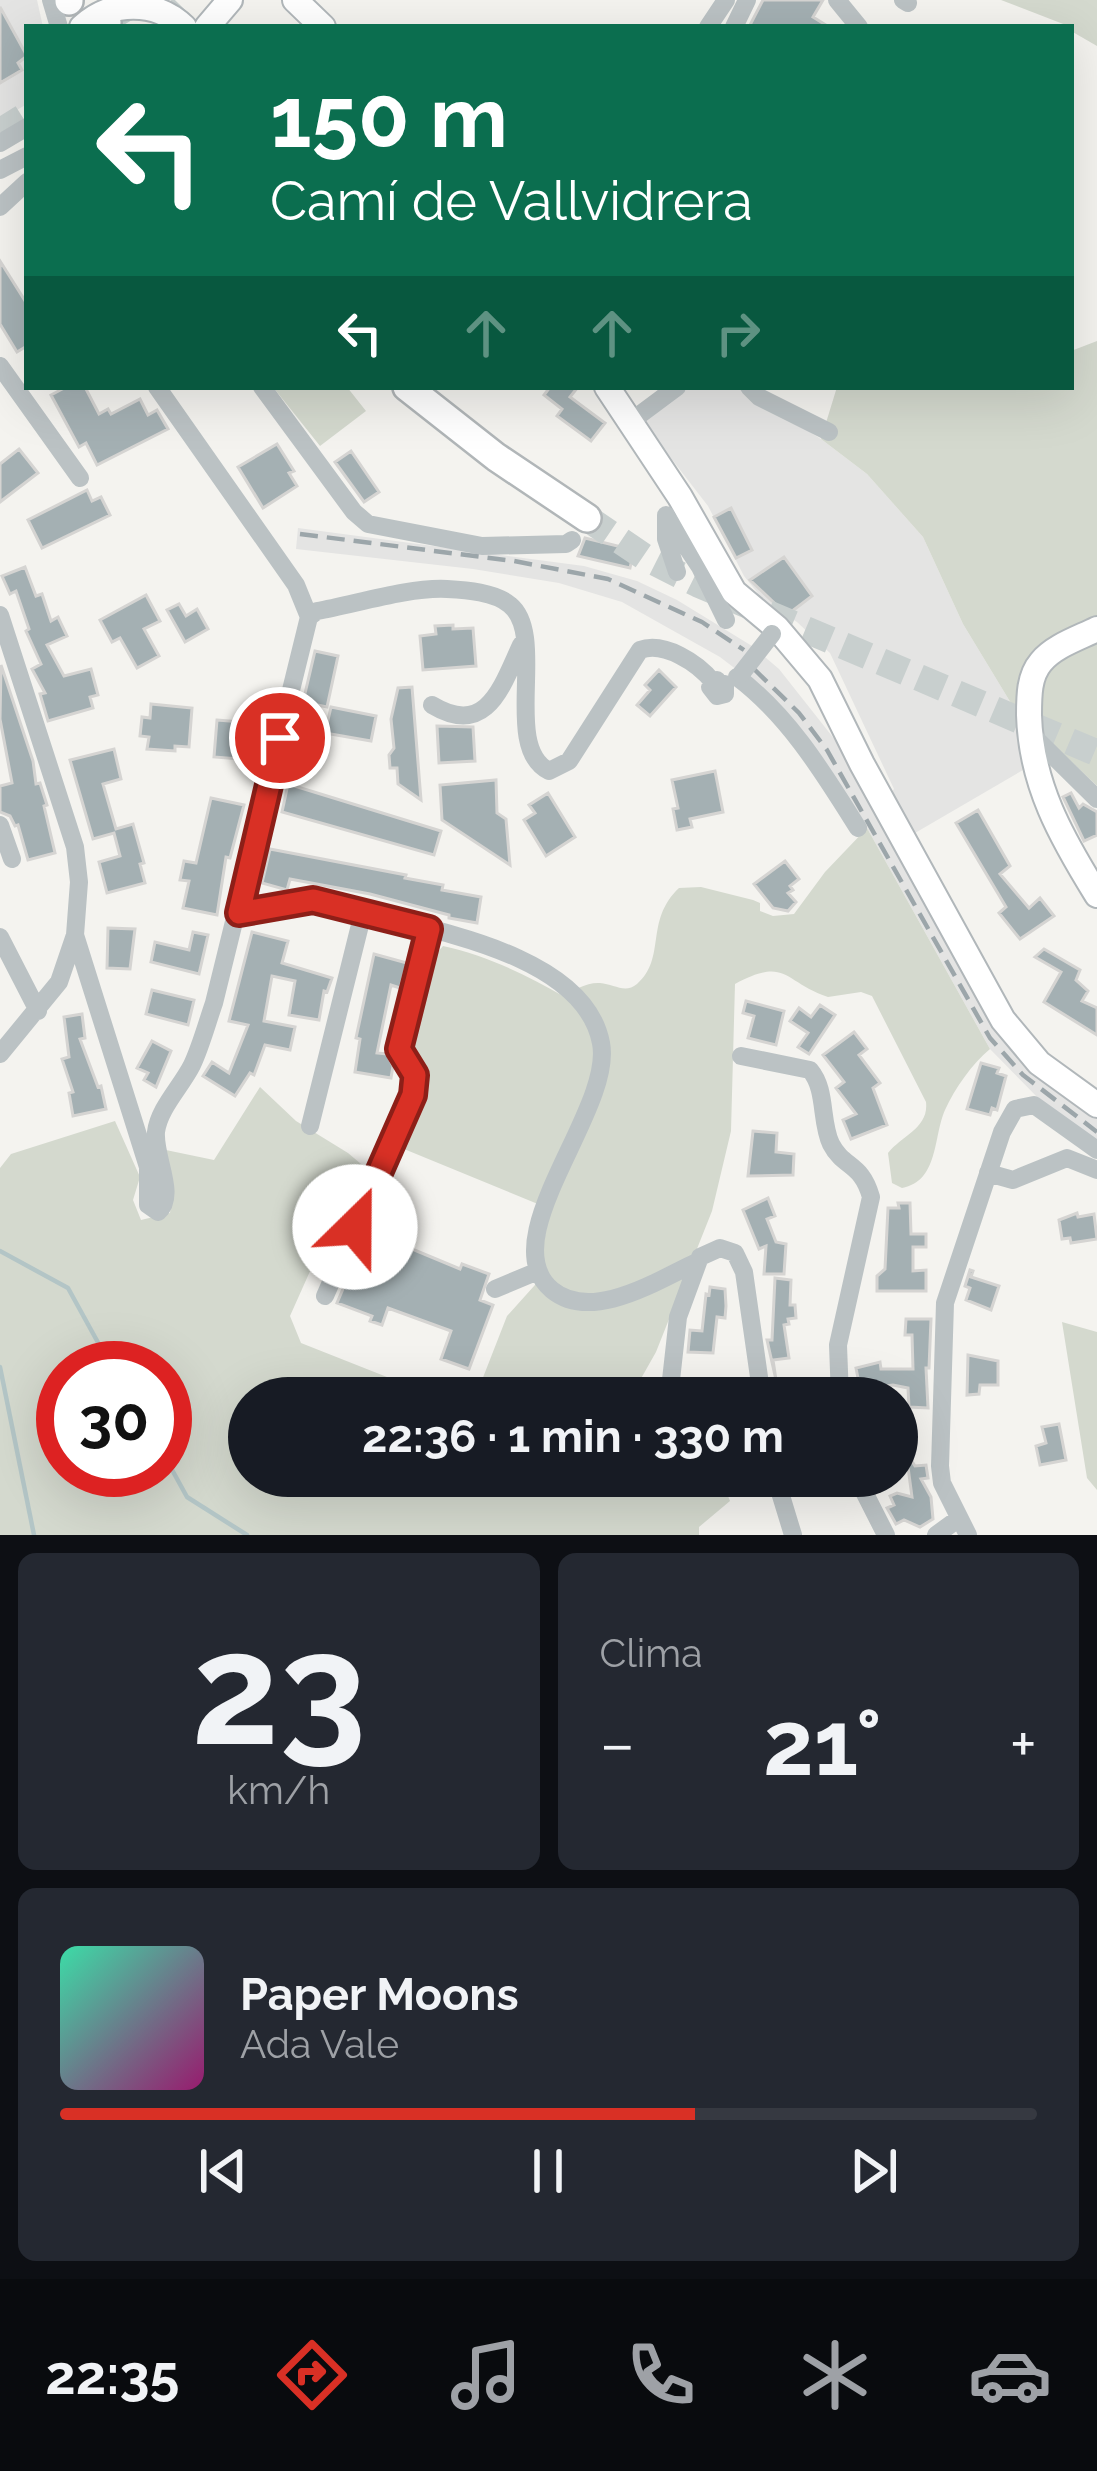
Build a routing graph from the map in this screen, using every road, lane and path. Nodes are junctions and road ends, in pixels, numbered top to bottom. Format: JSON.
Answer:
{"nodes":[{"id":1,"x":230,"y":0,"type":"edge"},
{"id":2,"x":296,"y":0,"type":"edge"},
{"id":3,"x":837,"y":0,"type":"edge"},
{"id":4,"x":165,"y":2,"type":"edge"},
{"id":5,"x":98,"y":24,"type":"edge"},
{"id":6,"x":210,"y":24,"type":"edge"},
{"id":7,"x":320,"y":24,"type":"edge"},
{"id":8,"x":857,"y":24,"type":"edge"},
{"id":9,"x":24,"y":191,"type":"edge"},
{"id":10,"x":0,"y":207,"type":"edge"},
{"id":11,"x":0,"y":366,"type":"edge"},
{"id":12,"x":159,"y":390,"type":"edge"},
{"id":13,"x":264,"y":390,"type":"edge"},
{"id":14,"x":609,"y":390,"type":"edge"},
{"id":15,"x":673,"y":390,"type":"edge"},
{"id":16,"x":752,"y":390,"type":"edge"},
{"id":17,"x":416,"y":392,"type":"edge"},
{"id":18,"x":630,"y":422,"type":"junction"},
{"id":19,"x":829,"y":432,"type":"dead end"},
{"id":20,"x":80,"y":478,"type":"dead end"},
{"id":21,"x":673,"y":506,"type":"junction"},
{"id":22,"x":580,"y":529,"type":"joint"},
{"id":23,"x":677,"y":572,"type":"dead end"},
{"id":24,"x":0,"y":615,"type":"edge"},
{"id":25,"x":309,"y":617,"type":"junction"},
{"id":26,"x":726,"y":620,"type":"dead end"},
{"id":27,"x":1097,"y":629,"type":"edge"},
{"id":28,"x":774,"y":631,"type":"junction"},
{"id":29,"x":523,"y":640,"type":"junction"},
{"id":30,"x":729,"y":679,"type":"junction"},
{"id":31,"x":432,"y":705,"type":"dead end"},
{"id":32,"x":1030,"y":734,"type":"junction"},
{"id":33,"x":1097,"y":799,"type":"edge"},
{"id":34,"x":0,"y":825,"type":"edge"},
{"id":35,"x":858,"y":828,"type":"dead end"},
{"id":36,"x":12,"y":859,"type":"dead end"},
{"id":37,"x":1097,"y":895,"type":"edge"},
{"id":38,"x":239,"y":913,"type":"junction"},
{"id":39,"x":364,"y":913,"type":"junction"},
{"id":40,"x":429,"y":929,"type":"junction"},
{"id":41,"x":75,"y":935,"type":"junction"},
{"id":42,"x":0,"y":938,"type":"edge"},
{"id":43,"x":38,"y":1011,"type":"junction"},
{"id":44,"x":0,"y":1054,"type":"edge"},
{"id":45,"x":741,"y":1056,"type":"dead end"},
{"id":46,"x":1097,"y":1105,"type":"edge"},
{"id":47,"x":310,"y":1126,"type":"dead end"},
{"id":48,"x":1097,"y":1150,"type":"edge"},
{"id":49,"x":1097,"y":1170,"type":"edge"},
{"id":50,"x":988,"y":1173,"type":"junction"},
{"id":51,"x":697,"y":1262,"type":"junction"},
{"id":52,"x":538,"y":1271,"type":"junction"},
{"id":53,"x":495,"y":1289,"type":"dead end"},
{"id":54,"x":326,"y":1296,"type":"dead end"},
{"id":55,"x":671,"y":1377,"type":"edge"},
{"id":56,"x":759,"y":1377,"type":"edge"},
{"id":57,"x":839,"y":1377,"type":"edge"},
{"id":58,"x":782,"y":1497,"type":"edge"},
{"id":59,"x":867,"y":1497,"type":"edge"},
{"id":60,"x":963,"y":1527,"type":"edge"},
{"id":61,"x":794,"y":1535,"type":"edge"},
{"id":62,"x":886,"y":1535,"type":"edge"},
{"id":63,"x":936,"y":1535,"type":"edge"}],
"edges":[{"from":1,"to":6,"type":"main road"},
{"from":2,"to":7,"type":"main road"},
{"from":3,"to":8,"type":"street"},
{"from":4,"to":5,"type":"main road"},
{"from":9,"to":10,"type":"street"},
{"from":11,"to":20,"type":"street"},
{"from":12,"to":25,"type":"street"},
{"from":13,"to":22,"type":"street"},
{"from":14,"to":18,"type":"main road"},
{"from":15,"to":18,"type":"street"},
{"from":16,"to":19,"type":"street"},
{"from":17,"to":22,"type":"highway"},
{"from":18,"to":21,"type":"main road"},
{"from":21,"to":23,"type":"street"},
{"from":21,"to":26,"type":"street"},
{"from":21,"to":28,"type":"main road"},
{"from":24,"to":41,"type":"street"},
{"from":25,"to":29,"type":"street"},
{"from":25,"to":38,"type":"street"},
{"from":27,"to":32,"type":"main road"},
{"from":28,"to":30,"type":"street","bridge":true},
{"from":28,"to":46,"type":"main road"},
{"from":29,"to":30,"type":"street"},
{"from":29,"to":31,"type":"street"},
{"from":30,"to":35,"type":"street"},
{"from":32,"to":33,"type":"street"},
{"from":32,"to":37,"type":"main road"},
{"from":34,"to":36,"type":"street"},
{"from":38,"to":39,"type":"street"},
{"from":38,"to":41,"type":"street"},
{"from":39,"to":40,"type":"street"},
{"from":39,"to":47,"type":"street"},
{"from":40,"to":52,"type":"street"},
{"from":40,"to":54,"type":"street"},
{"from":41,"to":43,"type":"street"},
{"from":42,"to":43,"type":"street"},
{"from":43,"to":44,"type":"street"},
{"from":45,"to":57,"type":"street"},
{"from":48,"to":50,"type":"street"},
{"from":49,"to":50,"type":"street"},
{"from":50,"to":60,"type":"street"},
{"from":51,"to":52,"type":"street"},
{"from":51,"to":55,"type":"street"},
{"from":51,"to":56,"type":"street"},
{"from":52,"to":53,"type":"street"},
{"from":58,"to":61,"type":"street"},
{"from":59,"to":62,"type":"street"},
{"from":60,"to":63,"type":"street"}]}
